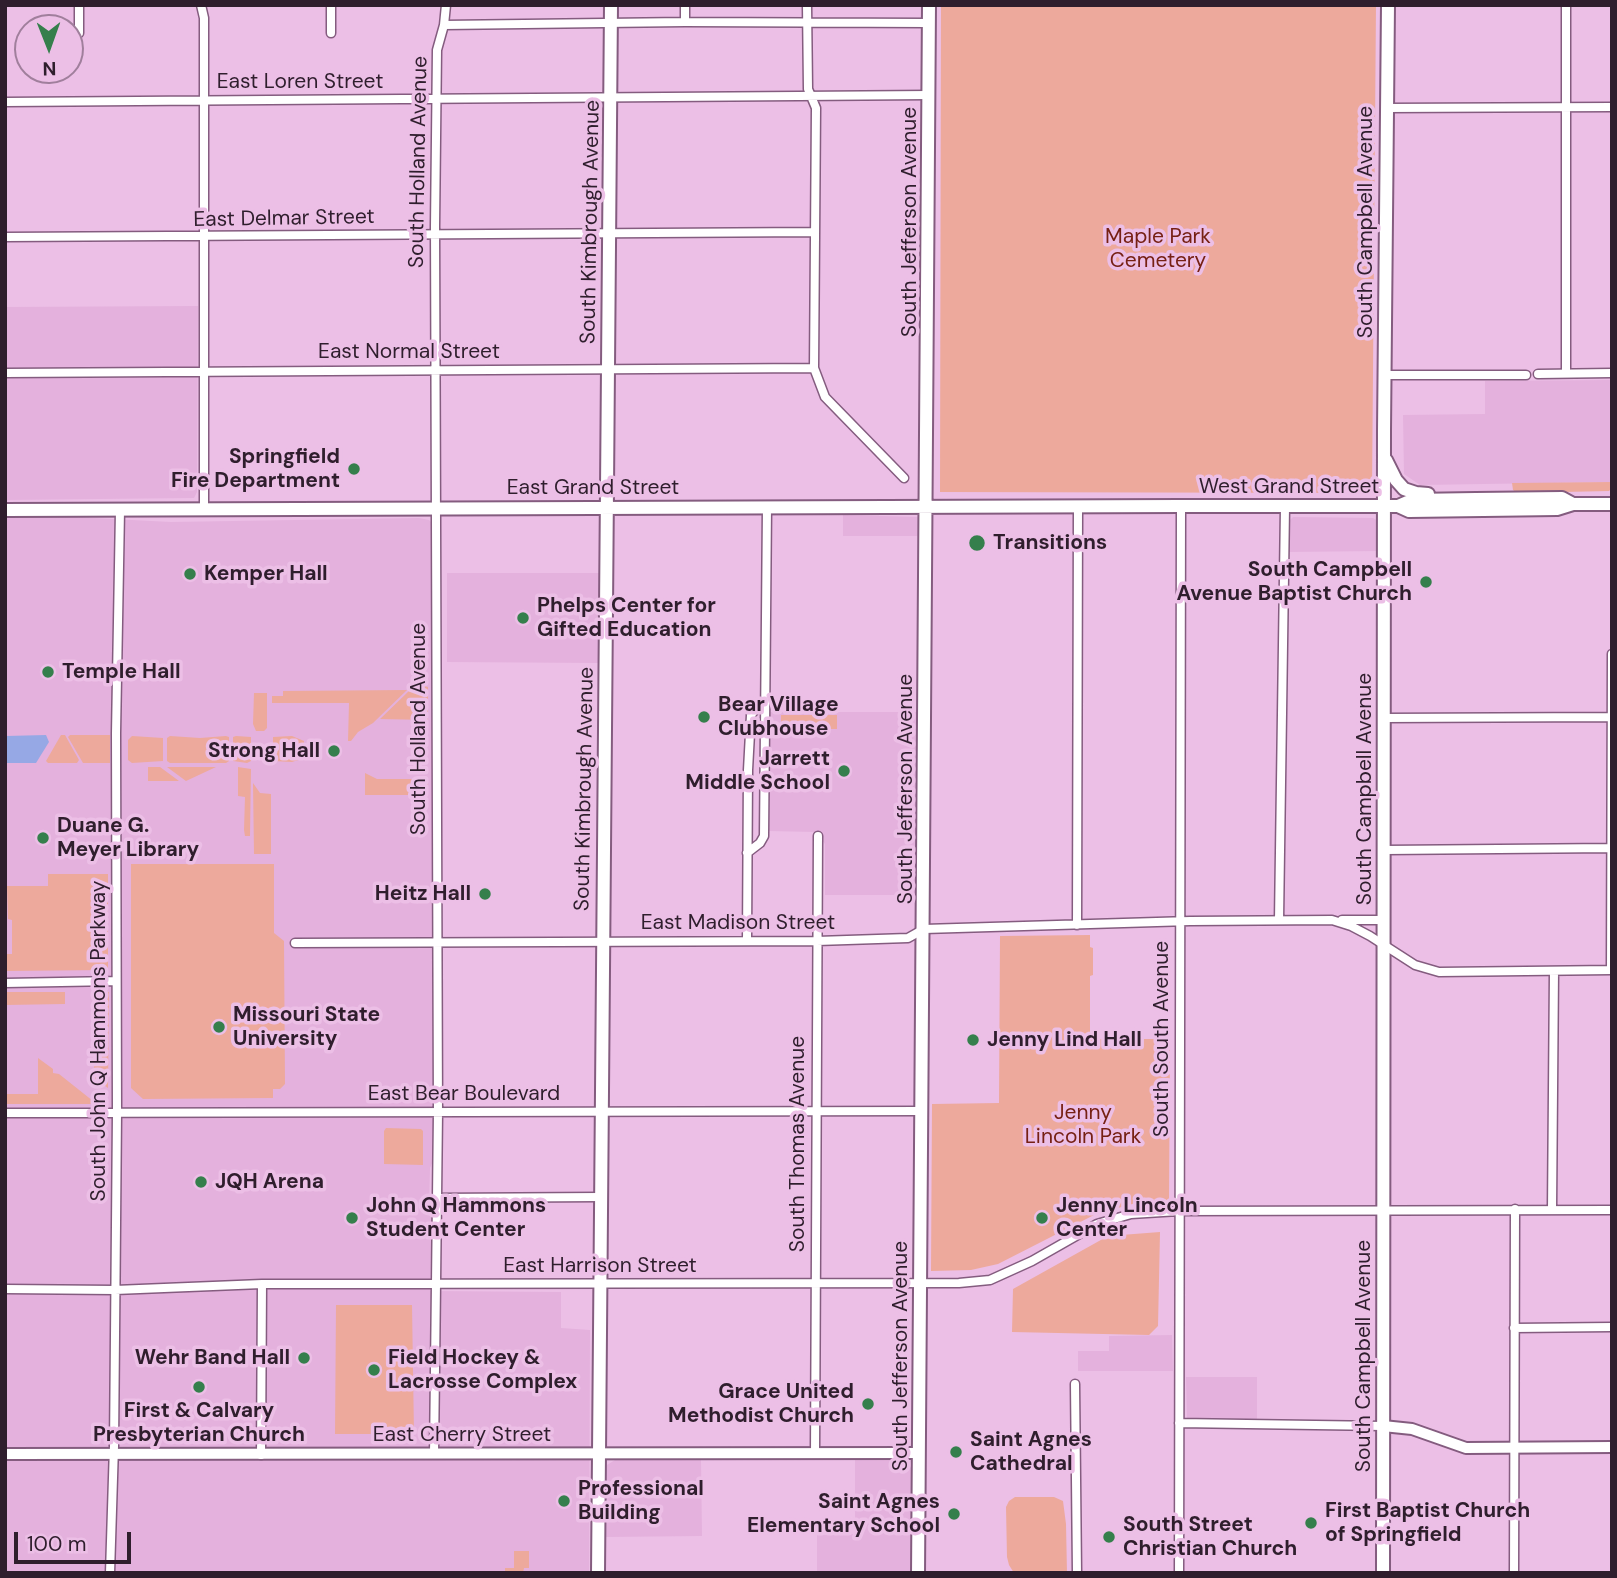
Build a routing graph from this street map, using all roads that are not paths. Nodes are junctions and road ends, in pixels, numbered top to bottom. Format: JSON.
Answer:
{"nodes":[{"id":1,"x":201,"y":5,"type":"edge"},
{"id":2,"x":208,"y":5,"type":"edge"},
{"id":3,"x":331,"y":5,"type":"edge"},
{"id":4,"x":446,"y":5,"type":"edge"},
{"id":5,"x":611,"y":5,"type":"edge"},
{"id":6,"x":685,"y":5,"type":"edge"},
{"id":7,"x":807,"y":5,"type":"edge"},
{"id":8,"x":929,"y":5,"type":"edge"},
{"id":9,"x":1388,"y":5,"type":"edge"},
{"id":10,"x":1566,"y":5,"type":"edge"},
{"id":11,"x":204,"y":18,"type":"junction"},
{"id":12,"x":685,"y":22,"type":"junction"},
{"id":13,"x":807,"y":22,"type":"junction"},
{"id":14,"x":612,"y":23,"type":"junction"},
{"id":15,"x":929,"y":23,"type":"junction"},
{"id":16,"x":444,"y":25,"type":"junction"},
{"id":17,"x":331,"y":33,"type":"dead end"},
{"id":18,"x":811,"y":96,"type":"junction"},
{"id":19,"x":930,"y":96,"type":"junction"},
{"id":20,"x":612,"y":98,"type":"junction"},
{"id":21,"x":204,"y":99,"type":"junction"},
{"id":22,"x":436,"y":100,"type":"junction"},
{"id":23,"x":5,"y":102,"type":"edge"},
{"id":24,"x":1566,"y":107,"type":"junction"},
{"id":25,"x":1612,"y":107,"type":"edge"},
{"id":26,"x":1386,"y":108,"type":"junction"},
{"id":27,"x":815,"y":232,"type":"junction"},
{"id":28,"x":609,"y":234,"type":"junction"},
{"id":29,"x":435,"y":235,"type":"junction"},
{"id":30,"x":5,"y":237,"type":"edge"},
{"id":31,"x":203,"y":237,"type":"junction"},
{"id":32,"x":608,"y":368,"type":"junction"},
{"id":33,"x":814,"y":368,"type":"junction"},
{"id":34,"x":434,"y":370,"type":"junction"},
{"id":35,"x":203,"y":371,"type":"junction"},
{"id":36,"x":5,"y":373,"type":"edge"},
{"id":37,"x":1566,"y":373,"type":"junction"},
{"id":38,"x":1612,"y":373,"type":"edge"},
{"id":39,"x":1538,"y":374,"type":"dead end"},
{"id":40,"x":1385,"y":375,"type":"junction"},
{"id":41,"x":1526,"y":375,"type":"dead end"},
{"id":42,"x":1384,"y":456,"type":"junction"},
{"id":43,"x":904,"y":478,"type":"dead end"},
{"id":44,"x":1458,"y":499,"type":"junction"},
{"id":45,"x":1573,"y":504,"type":"junction"},
{"id":46,"x":1612,"y":504,"type":"edge"},
{"id":47,"x":1078,"y":506,"type":"junction"},
{"id":48,"x":1181,"y":506,"type":"junction"},
{"id":49,"x":1391,"y":506,"type":"junction"},
{"id":50,"x":767,"y":507,"type":"junction"},
{"id":51,"x":927,"y":507,"type":"junction"},
{"id":52,"x":1285,"y":507,"type":"junction"},
{"id":53,"x":608,"y":508,"type":"junction"},
{"id":54,"x":435,"y":509,"type":"junction"},
{"id":55,"x":5,"y":510,"type":"edge"},
{"id":56,"x":120,"y":510,"type":"junction"},
{"id":57,"x":204,"y":511,"type":"junction"},
{"id":58,"x":1612,"y":654,"type":"edge"},
{"id":59,"x":764,"y":703,"type":"junction"},
{"id":60,"x":1611,"y":717,"type":"edge"},
{"id":61,"x":1384,"y":718,"type":"junction"},
{"id":62,"x":818,"y":836,"type":"dead end"},
{"id":63,"x":1612,"y":848,"type":"edge"},
{"id":64,"x":1385,"y":850,"type":"junction"},
{"id":65,"x":747,"y":853,"type":"junction"},
{"id":66,"x":1384,"y":919,"type":"junction"},
{"id":67,"x":1279,"y":920,"type":"junction"},
{"id":68,"x":1332,"y":920,"type":"junction"},
{"id":69,"x":1179,"y":922,"type":"junction"},
{"id":70,"x":1077,"y":925,"type":"junction"},
{"id":71,"x":924,"y":929,"type":"junction"},
{"id":72,"x":603,"y":941,"type":"junction"},
{"id":73,"x":817,"y":941,"type":"junction"},
{"id":74,"x":436,"y":942,"type":"junction"},
{"id":75,"x":747,"y":942,"type":"junction"},
{"id":76,"x":295,"y":943,"type":"dead end"},
{"id":77,"x":1385,"y":946,"type":"junction"},
{"id":78,"x":1612,"y":970,"type":"edge"},
{"id":79,"x":1554,"y":971,"type":"junction"},
{"id":80,"x":116,"y":981,"type":"junction"},
{"id":81,"x":5,"y":983,"type":"edge"},
{"id":82,"x":601,"y":1111,"type":"junction"},
{"id":83,"x":816,"y":1111,"type":"junction"},
{"id":84,"x":922,"y":1111,"type":"junction"},
{"id":85,"x":438,"y":1112,"type":"junction"},
{"id":86,"x":117,"y":1113,"type":"junction"},
{"id":87,"x":5,"y":1114,"type":"edge"},
{"id":88,"x":601,"y":1197,"type":"junction"},
{"id":89,"x":436,"y":1198,"type":"junction"},
{"id":90,"x":1515,"y":1209,"type":"junction"},
{"id":91,"x":1552,"y":1209,"type":"junction"},
{"id":92,"x":1382,"y":1210,"type":"junction"},
{"id":93,"x":1612,"y":1210,"type":"edge"},
{"id":94,"x":1179,"y":1211,"type":"junction"},
{"id":95,"x":600,"y":1283,"type":"junction"},
{"id":96,"x":814,"y":1283,"type":"junction"},
{"id":97,"x":920,"y":1283,"type":"junction"},
{"id":98,"x":262,"y":1284,"type":"junction"},
{"id":99,"x":436,"y":1284,"type":"junction"},
{"id":100,"x":5,"y":1289,"type":"edge"},
{"id":101,"x":115,"y":1290,"type":"junction"},
{"id":102,"x":1612,"y":1327,"type":"edge"},
{"id":103,"x":1514,"y":1328,"type":"junction"},
{"id":104,"x":1075,"y":1384,"type":"dead end"},
{"id":105,"x":1179,"y":1423,"type":"junction"},
{"id":106,"x":1383,"y":1426,"type":"junction"},
{"id":107,"x":1612,"y":1447,"type":"edge"},
{"id":108,"x":1514,"y":1449,"type":"junction"},
{"id":109,"x":919,"y":1453,"type":"junction"},
{"id":110,"x":5,"y":1454,"type":"edge"},
{"id":111,"x":434,"y":1454,"type":"junction"},
{"id":112,"x":599,"y":1454,"type":"junction"},
{"id":113,"x":815,"y":1454,"type":"junction"},
{"id":114,"x":114,"y":1455,"type":"junction"},
{"id":115,"x":261,"y":1455,"type":"junction"},
{"id":116,"x":110,"y":1573,"type":"edge"},
{"id":117,"x":598,"y":1573,"type":"edge"},
{"id":118,"x":918,"y":1573,"type":"edge"},
{"id":119,"x":1077,"y":1573,"type":"edge"},
{"id":120,"x":1179,"y":1573,"type":"edge"},
{"id":121,"x":1383,"y":1573,"type":"edge"},
{"id":122,"x":1514,"y":1573,"type":"edge"}],
"edges":[{"from":1,"to":11,"type":"street"},
{"from":2,"to":11,"type":"street"},
{"from":3,"to":17,"type":"street"},
{"from":4,"to":16,"type":"street","name":"South Holland Avenue"},
{"from":5,"to":14,"type":"main road","name":"South Kimbrough Avenue"},
{"from":6,"to":12,"type":"street"},
{"from":7,"to":13,"type":"street"},
{"from":8,"to":15,"type":"main road","name":"South Jefferson Avenue"},
{"from":9,"to":26,"type":"main road","name":"South Campbell Avenue"},
{"from":10,"to":24,"type":"street"},
{"from":11,"to":21,"type":"street"},
{"from":12,"to":13,"type":"street"},
{"from":12,"to":14,"type":"street"},
{"from":13,"to":15,"type":"street"},
{"from":13,"to":18,"type":"street"},
{"from":14,"to":16,"type":"street"},
{"from":14,"to":20,"type":"main road","name":"South Kimbrough Avenue"},
{"from":15,"to":19,"type":"main road","name":"South Jefferson Avenue"},
{"from":16,"to":22,"type":"street","name":"South Holland Avenue"},
{"from":18,"to":19,"type":"street","name":"East Loren Street"},
{"from":18,"to":20,"type":"street","name":"East Loren Street"},
{"from":18,"to":27,"type":"street"},
{"from":19,"to":51,"type":"main road","name":"South Jefferson Avenue"},
{"from":20,"to":22,"type":"street","name":"East Loren Street"},
{"from":20,"to":28,"type":"main road","name":"South Kimbrough Avenue"},
{"from":21,"to":22,"type":"street","name":"East Loren Street"},
{"from":21,"to":23,"type":"street","name":"East Loren Street"},
{"from":21,"to":31,"type":"street"},
{"from":22,"to":29,"type":"street","name":"South Holland Avenue"},
{"from":24,"to":25,"type":"street"},
{"from":24,"to":26,"type":"street"},
{"from":24,"to":37,"type":"street"},
{"from":26,"to":40,"type":"main road","name":"South Campbell Avenue"},
{"from":27,"to":28,"type":"street","name":"East Delmar Street"},
{"from":27,"to":33,"type":"street"},
{"from":28,"to":29,"type":"street","name":"East Delmar Street"},
{"from":28,"to":32,"type":"main road","name":"South Kimbrough Avenue"},
{"from":29,"to":31,"type":"street","name":"East Delmar Street"},
{"from":29,"to":34,"type":"street","name":"South Holland Avenue"},
{"from":30,"to":31,"type":"street","name":"East Delmar Street"},
{"from":31,"to":35,"type":"street"},
{"from":32,"to":33,"type":"street","name":"East Normal Street"},
{"from":32,"to":34,"type":"street","name":"East Normal Street"},
{"from":32,"to":53,"type":"main road","name":"South Kimbrough Avenue"},
{"from":33,"to":43,"type":"street"},
{"from":34,"to":35,"type":"street","name":"East Normal Street"},
{"from":34,"to":54,"type":"street","name":"South Holland Avenue"},
{"from":35,"to":36,"type":"street","name":"East Normal Street"},
{"from":35,"to":57,"type":"street"},
{"from":37,"to":38,"type":"street"},
{"from":37,"to":39,"type":"street"},
{"from":40,"to":41,"type":"street"},
{"from":40,"to":42,"type":"main road","name":"South Campbell Avenue"},
{"from":42,"to":44,"type":"main road"},
{"from":42,"to":49,"type":"main road","name":"South Campbell Avenue"},
{"from":44,"to":45,"type":"main road","name":"West Grand Street"},
{"from":44,"to":49,"type":"main road","name":"West Grand Street"},
{"from":45,"to":46,"type":"main road","name":"West Grand Street"},
{"from":45,"to":49,"type":"main road","name":"West Grand Street"},
{"from":47,"to":48,"type":"main road","name":"East Grand Street"},
{"from":47,"to":51,"type":"main road","name":"East Grand Street"},
{"from":47,"to":70,"type":"street"},
{"from":48,"to":52,"type":"main road","name":"West Grand Street"},
{"from":48,"to":69,"type":"street","name":"South South Avenue"},
{"from":49,"to":52,"type":"main road","name":"West Grand Street"},
{"from":49,"to":61,"type":"main road","name":"South Campbell Avenue"},
{"from":50,"to":51,"type":"main road","name":"East Grand Street"},
{"from":50,"to":53,"type":"main road","name":"East Grand Street"},
{"from":50,"to":59,"type":"street"},
{"from":51,"to":71,"type":"main road","name":"South Jefferson Avenue"},
{"from":52,"to":67,"type":"street"},
{"from":53,"to":54,"type":"main road","name":"East Grand Street"},
{"from":53,"to":72,"type":"main road","name":"South Kimbrough Avenue"},
{"from":54,"to":57,"type":"main road","name":"East Grand Street"},
{"from":54,"to":74,"type":"street","name":"South Holland Avenue"},
{"from":55,"to":56,"type":"main road","name":"East Grand Street"},
{"from":56,"to":57,"type":"main road","name":"East Grand Street"},
{"from":56,"to":80,"type":"street","name":"South John Q Hammons Parkway"},
{"from":58,"to":60,"type":"street"},
{"from":59,"to":65,"type":"street"},
{"from":59,"to":65,"type":"street"},
{"from":60,"to":61,"type":"street"},
{"from":60,"to":63,"type":"street"},
{"from":61,"to":64,"type":"main road","name":"South Campbell Avenue"},
{"from":62,"to":73,"type":"street","name":"South Thomas Avenue"},
{"from":63,"to":64,"type":"street"},
{"from":63,"to":78,"type":"street"},
{"from":64,"to":66,"type":"main road","name":"South Campbell Avenue"},
{"from":65,"to":75,"type":"street"},
{"from":66,"to":68,"type":"street","name":"East Madison Street"},
{"from":66,"to":77,"type":"main road","name":"South Campbell Avenue"},
{"from":67,"to":68,"type":"street","name":"East Madison Street"},
{"from":67,"to":69,"type":"street","name":"East Madison Street"},
{"from":68,"to":77,"type":"street"},
{"from":69,"to":70,"type":"street","name":"East Madison Street"},
{"from":69,"to":94,"type":"street","name":"South South Avenue"},
{"from":70,"to":71,"type":"street","name":"East Madison Street"},
{"from":71,"to":73,"type":"street","name":"East Madison Street"},
{"from":71,"to":84,"type":"main road","name":"South Jefferson Avenue"},
{"from":72,"to":74,"type":"street","name":"East Madison Street"},
{"from":72,"to":75,"type":"street","name":"East Madison Street"},
{"from":72,"to":82,"type":"main road","name":"South Kimbrough Avenue"},
{"from":73,"to":75,"type":"street","name":"East Madison Street"},
{"from":73,"to":83,"type":"street","name":"South Thomas Avenue"},
{"from":74,"to":76,"type":"street","name":"East Madison Street"},
{"from":74,"to":85,"type":"street","name":"South Holland Avenue"},
{"from":77,"to":79,"type":"street"},
{"from":77,"to":92,"type":"main road","name":"South Campbell Avenue"},
{"from":78,"to":79,"type":"street"},
{"from":79,"to":91,"type":"street"},
{"from":80,"to":81,"type":"street"},
{"from":80,"to":86,"type":"street","name":"South John Q Hammons Parkway"},
{"from":82,"to":83,"type":"street","name":"East Bear Boulevard"},
{"from":82,"to":85,"type":"street","name":"East Bear Boulevard"},
{"from":82,"to":88,"type":"main road","name":"South Kimbrough Avenue"},
{"from":83,"to":84,"type":"street","name":"East Bear Boulevard"},
{"from":83,"to":96,"type":"street","name":"South Thomas Avenue"},
{"from":84,"to":97,"type":"main road","name":"South Jefferson Avenue"},
{"from":85,"to":86,"type":"street","name":"East Bear Boulevard"},
{"from":85,"to":89,"type":"street","name":"South Holland Avenue"},
{"from":86,"to":87,"type":"street","name":"East Bear Boulevard"},
{"from":86,"to":101,"type":"street","name":"South John Q Hammons Parkway"},
{"from":88,"to":89,"type":"street"},
{"from":88,"to":95,"type":"main road","name":"South Kimbrough Avenue"},
{"from":89,"to":99,"type":"street","name":"South Holland Avenue"},
{"from":90,"to":91,"type":"street","name":"East Harrison Street"},
{"from":90,"to":92,"type":"street","name":"East Harrison Street"},
{"from":90,"to":103,"type":"street"},
{"from":91,"to":93,"type":"street","name":"East Harrison Street"},
{"from":92,"to":94,"type":"street","name":"East Harrison Street"},
{"from":92,"to":106,"type":"main road","name":"South Campbell Avenue"},
{"from":94,"to":97,"type":"street","name":"East Harrison Street"},
{"from":94,"to":105,"type":"street","name":"South South Avenue"},
{"from":95,"to":96,"type":"street","name":"East Harrison Street"},
{"from":95,"to":99,"type":"street","name":"East Harrison Street"},
{"from":95,"to":112,"type":"main road","name":"South Kimbrough Avenue"},
{"from":96,"to":97,"type":"street","name":"East Harrison Street"},
{"from":96,"to":113,"type":"street","name":"South Thomas Avenue"},
{"from":97,"to":109,"type":"main road","name":"South Jefferson Avenue"},
{"from":98,"to":99,"type":"street","name":"East Harrison Street"},
{"from":98,"to":101,"type":"street","name":"East Harrison Street"},
{"from":98,"to":115,"type":"street"},
{"from":99,"to":111,"type":"street","name":"South Holland Avenue"},
{"from":100,"to":101,"type":"street","name":"East Harrison Street"},
{"from":101,"to":114,"type":"street","name":"South John Q Hammons Parkway"},
{"from":102,"to":103,"type":"street"},
{"from":103,"to":108,"type":"street"},
{"from":104,"to":119,"type":"street"},
{"from":105,"to":106,"type":"street"},
{"from":105,"to":120,"type":"street","name":"South South Avenue"},
{"from":106,"to":108,"type":"street"},
{"from":106,"to":121,"type":"main road","name":"South Campbell Avenue"},
{"from":107,"to":108,"type":"street"},
{"from":108,"to":122,"type":"street"},
{"from":109,"to":113,"type":"street","name":"East Cherry Street"},
{"from":109,"to":118,"type":"main road","name":"South Jefferson Avenue"},
{"from":110,"to":114,"type":"street","name":"East Cherry Street"},
{"from":111,"to":112,"type":"street","name":"East Cherry Street"},
{"from":111,"to":115,"type":"street","name":"East Cherry Street"},
{"from":112,"to":113,"type":"street","name":"East Cherry Street"},
{"from":112,"to":117,"type":"main road","name":"South Kimbrough Avenue"},
{"from":114,"to":115,"type":"street","name":"East Cherry Street"},
{"from":114,"to":116,"type":"street","name":"South John Q Hammons Parkway"}]}
